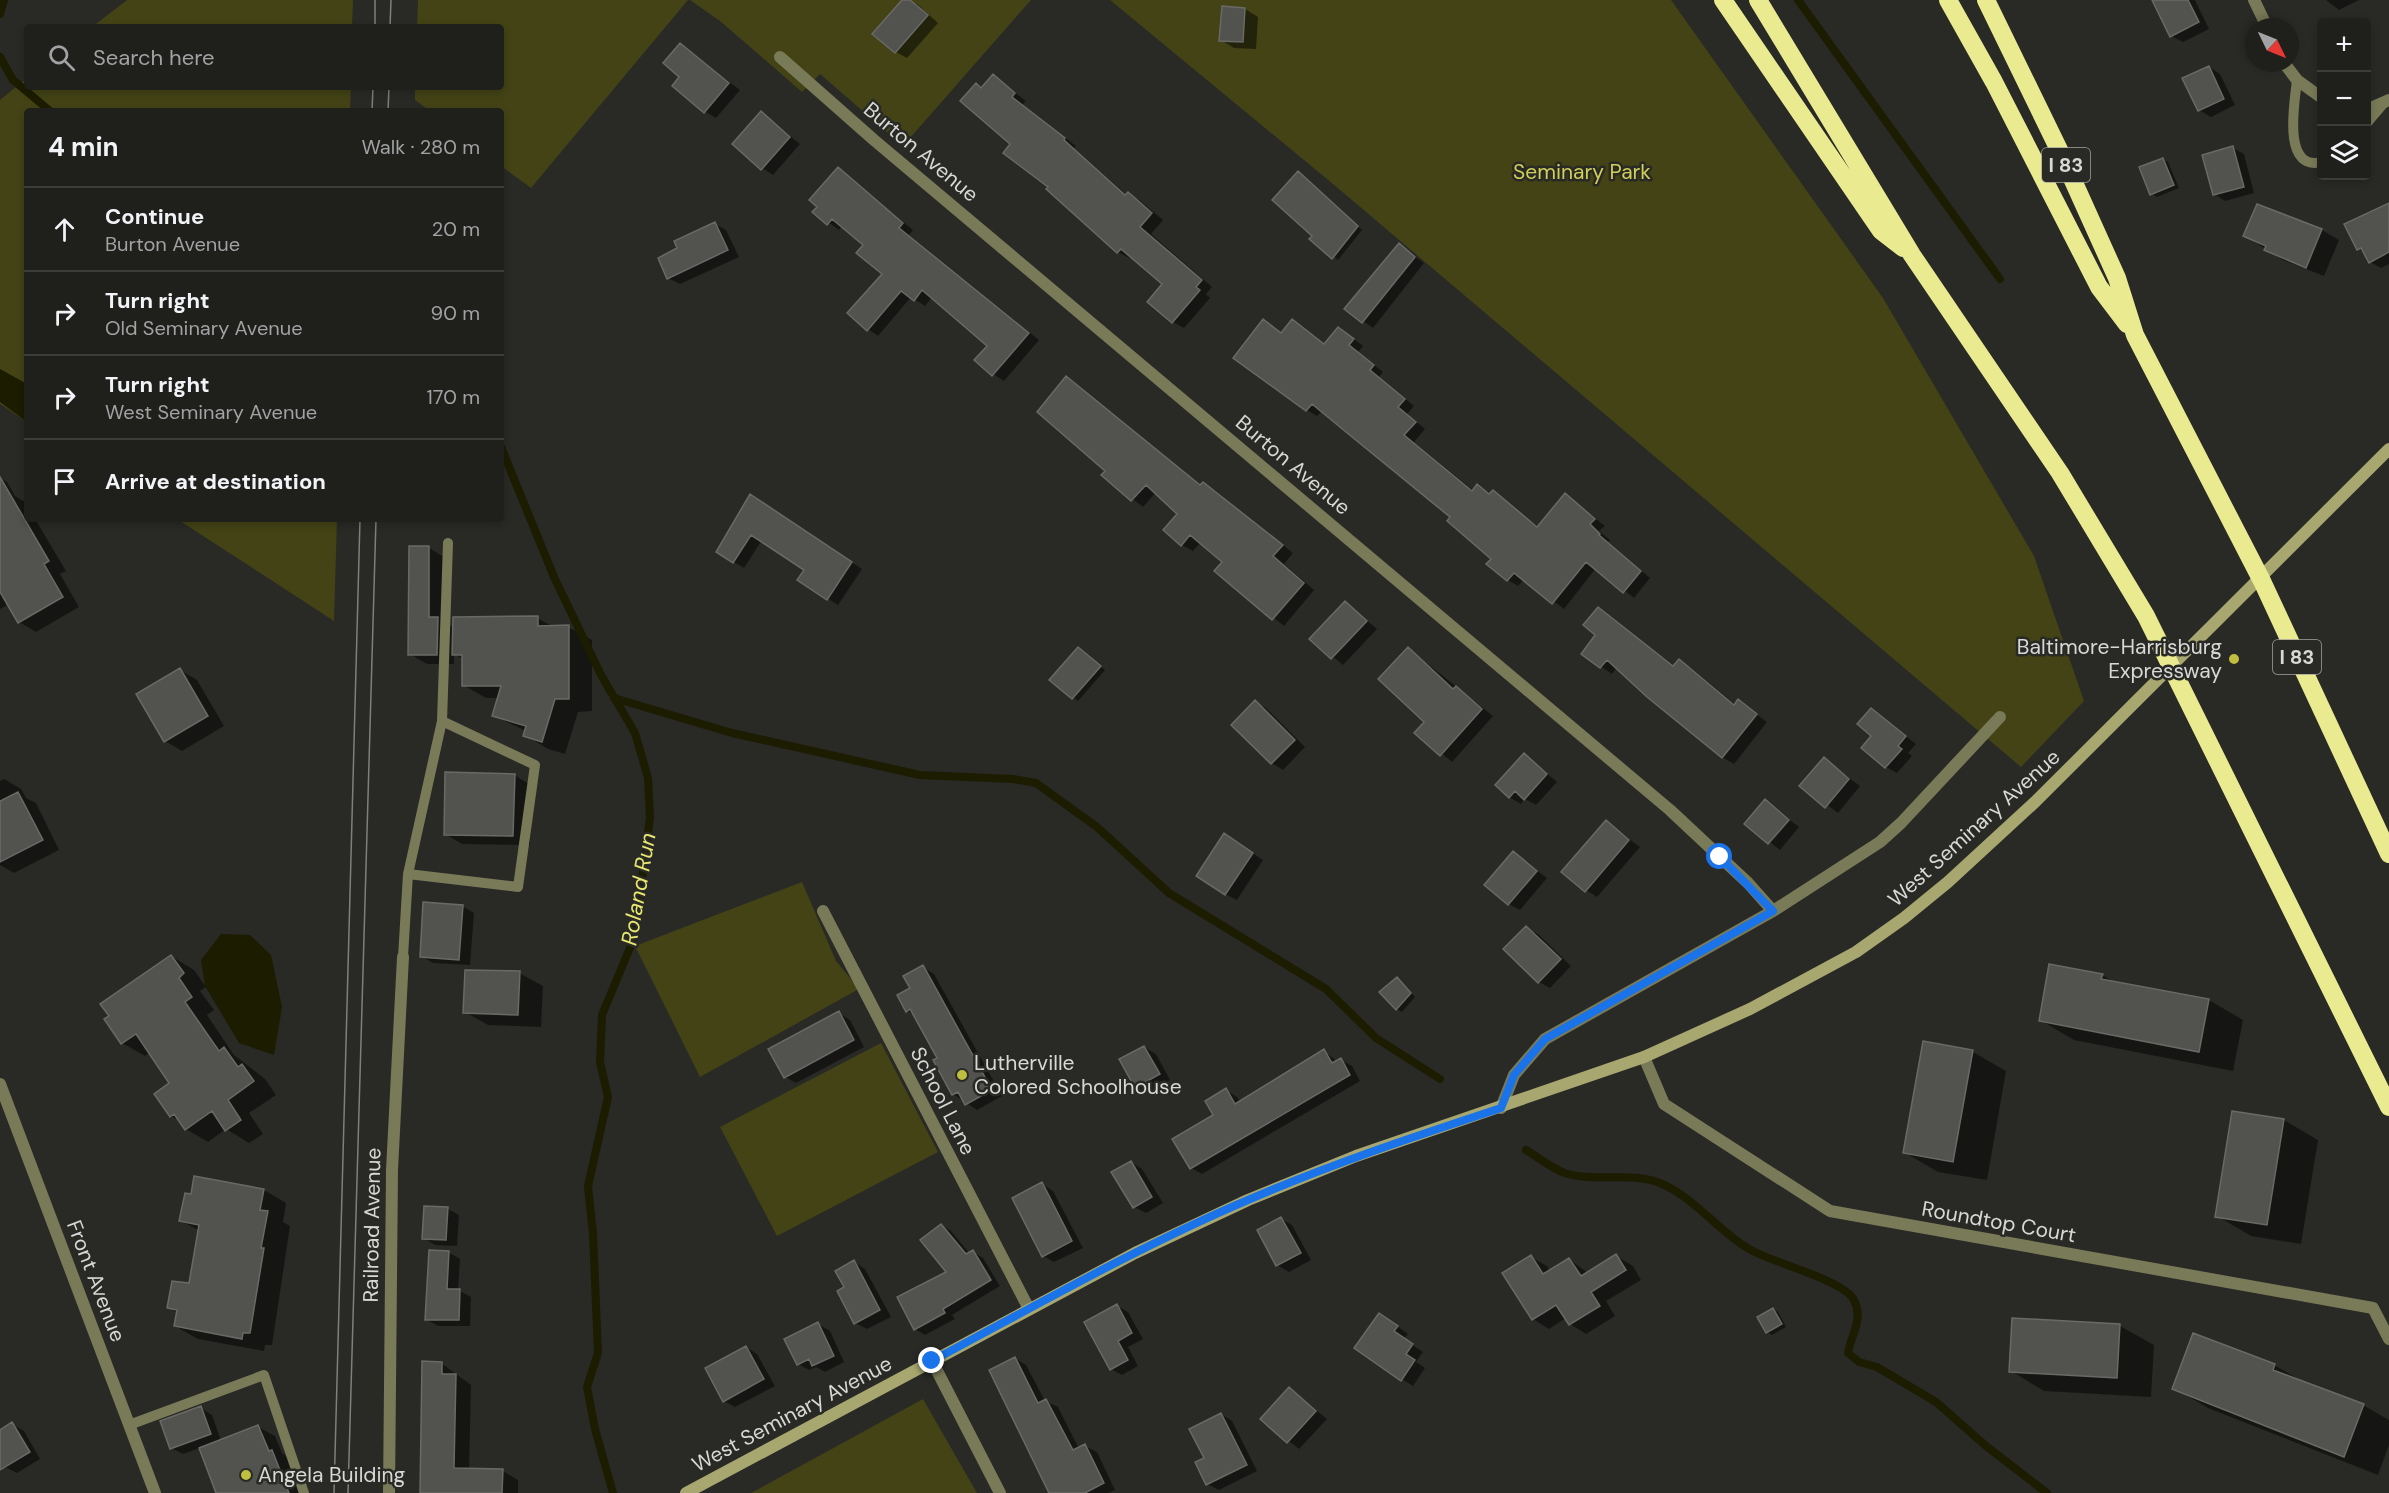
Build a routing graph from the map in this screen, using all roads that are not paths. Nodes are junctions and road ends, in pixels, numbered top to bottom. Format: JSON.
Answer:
{"nodes":[{"id":1,"x":1723,"y":0,"type":"edge"},
{"id":2,"x":1758,"y":0,"type":"edge"},
{"id":3,"x":1948,"y":0,"type":"edge"},
{"id":4,"x":1986,"y":0,"type":"edge"},
{"id":5,"x":2254,"y":0,"type":"edge"},
{"id":6,"x":2263,"y":18,"type":"edge"},
{"id":7,"x":780,"y":57,"type":"dead end"},
{"id":8,"x":2291,"y":72,"type":"edge"},
{"id":9,"x":2297,"y":80,"type":"junction"},
{"id":10,"x":2317,"y":94,"type":"edge"},
{"id":11,"x":2386,"y":102,"type":"edge"},
{"id":12,"x":2371,"y":108,"type":"edge"},
{"id":13,"x":2371,"y":119,"type":"edge"},
{"id":14,"x":2317,"y":164,"type":"edge"},
{"id":15,"x":1912,"y":255,"type":"junction"},
{"id":16,"x":2135,"y":335,"type":"junction"},
{"id":17,"x":2389,"y":448,"type":"edge"},
{"id":18,"x":448,"y":543,"type":"dead end"},
{"id":19,"x":2000,"y":717,"type":"dead end"},
{"id":20,"x":442,"y":721,"type":"junction"},
{"id":21,"x":2389,"y":854,"type":"edge"},
{"id":22,"x":408,"y":874,"type":"junction"},
{"id":23,"x":823,"y":911,"type":"dead end"},
{"id":24,"x":1773,"y":911,"type":"junction"},
{"id":25,"x":403,"y":957,"type":"joint"},
{"id":26,"x":1644,"y":1057,"type":"junction"},
{"id":27,"x":0,"y":1084,"type":"edge"},
{"id":28,"x":2389,"y":1107,"type":"edge"},
{"id":29,"x":1501,"y":1108,"type":"junction"},
{"id":30,"x":1029,"y":1310,"type":"junction"},
{"id":31,"x":2389,"y":1339,"type":"edge"},
{"id":32,"x":932,"y":1361,"type":"junction"},
{"id":33,"x":129,"y":1425,"type":"junction"},
{"id":34,"x":155,"y":1493,"type":"edge"},
{"id":35,"x":304,"y":1493,"type":"edge"},
{"id":36,"x":389,"y":1493,"type":"edge"},
{"id":37,"x":686,"y":1493,"type":"edge"},
{"id":38,"x":1000,"y":1493,"type":"edge"}],
"edges":[{"from":1,"to":15,"type":"highway"},
{"from":2,"to":15,"type":"highway"},
{"from":3,"to":16,"type":"highway"},
{"from":4,"to":16,"type":"highway","number":"I 83"},
{"from":5,"to":6,"type":"street"},
{"from":7,"to":24,"type":"street","name":"Burton Avenue"},
{"from":8,"to":9,"type":"street"},
{"from":9,"to":10,"type":"street"},
{"from":9,"to":14,"type":"lane"},
{"from":11,"to":12,"type":"street"},
{"from":11,"to":13,"type":"lane"},
{"from":15,"to":28,"type":"highway"},
{"from":16,"to":21,"type":"highway","number":"I 83"},
{"from":17,"to":26,"type":"main road","name":"West Seminary Avenue"},
{"from":18,"to":20,"type":"lane"},
{"from":19,"to":24,"type":"street"},
{"from":20,"to":22,"type":"lane"},
{"from":20,"to":22,"type":"lane"},
{"from":22,"to":25,"type":"lane"},
{"from":23,"to":30,"type":"street","name":"School Lane"},
{"from":24,"to":29,"type":"street"},
{"from":25,"to":36,"type":"street","name":"Railroad Avenue"},
{"from":26,"to":29,"type":"main road","name":"West Seminary Avenue"},
{"from":26,"to":31,"type":"street","name":"Roundtop Court"},
{"from":27,"to":33,"type":"street","name":"Front Avenue"},
{"from":29,"to":30,"type":"main road","name":"West Seminary Avenue"},
{"from":30,"to":32,"type":"main road","name":"West Seminary Avenue"},
{"from":32,"to":37,"type":"main road","name":"West Seminary Avenue"},
{"from":32,"to":38,"type":"street"},
{"from":33,"to":34,"type":"street","name":"Front Avenue"},
{"from":33,"to":35,"type":"lane"}]}
